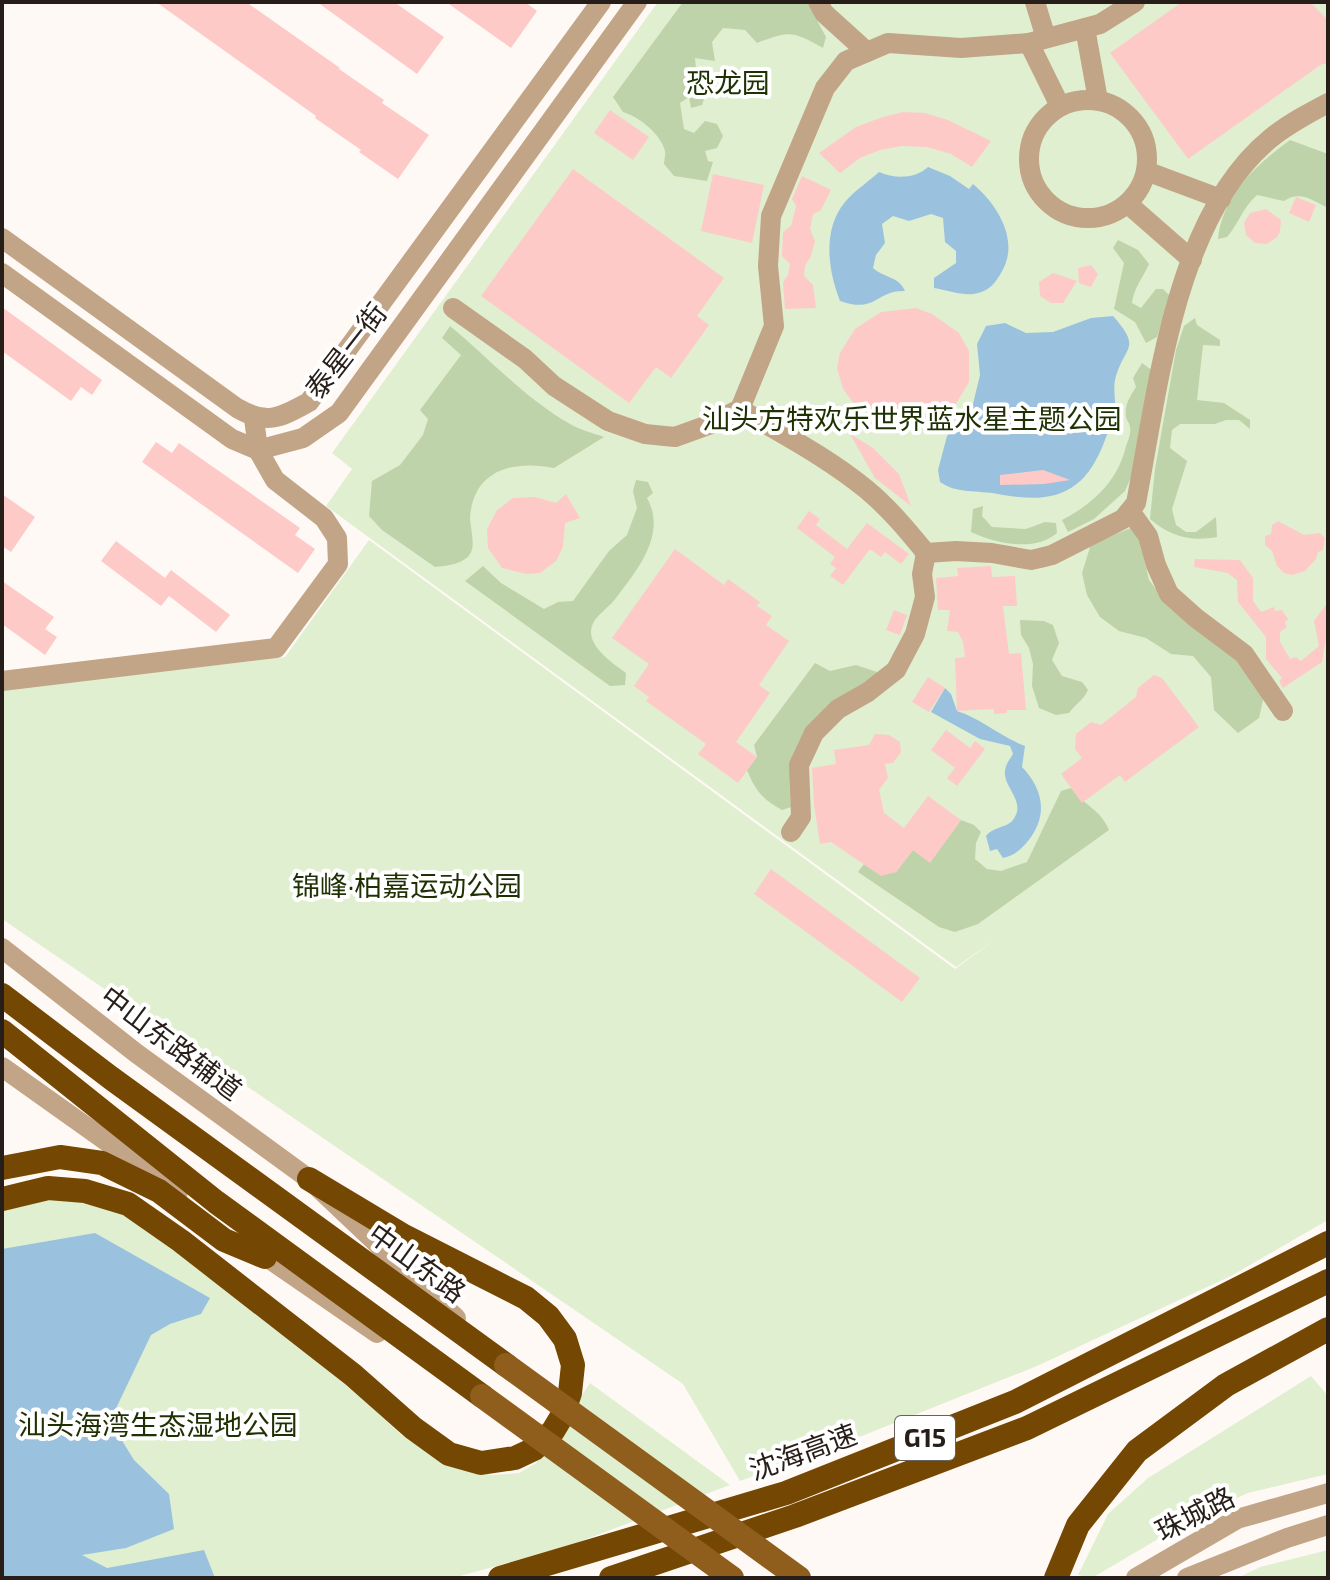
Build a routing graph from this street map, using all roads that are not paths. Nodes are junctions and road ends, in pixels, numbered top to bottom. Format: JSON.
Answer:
{"nodes":[{"id":1,"x":601,"y":2,"type":"edge"},
{"id":2,"x":637,"y":2,"type":"edge"},
{"id":3,"x":818,"y":2,"type":"edge"},
{"id":4,"x":1035,"y":2,"type":"edge"},
{"id":5,"x":1135,"y":2,"type":"edge"},
{"id":6,"x":1085,"y":28,"type":"junction"},
{"id":7,"x":1038,"y":41,"type":"junction"},
{"id":8,"x":867,"y":52,"type":"junction"},
{"id":9,"x":1098,"y":100,"type":"junction"},
{"id":10,"x":1328,"y":103,"type":"edge"},
{"id":11,"x":1060,"y":106,"type":"junction"},
{"id":12,"x":1146,"y":171,"type":"junction"},
{"id":13,"x":1221,"y":199,"type":"junction"},
{"id":14,"x":1128,"y":204,"type":"junction"},
{"id":15,"x":2,"y":238,"type":"edge"},
{"id":16,"x":1192,"y":260,"type":"junction"},
{"id":17,"x":2,"y":273,"type":"edge"},
{"id":18,"x":453,"y":308,"type":"dead end"},
{"id":19,"x":740,"y":409,"type":"junction"},
{"id":20,"x":254,"y":418,"type":"junction"},
{"id":21,"x":258,"y":450,"type":"junction"},
{"id":22,"x":1130,"y":511,"type":"junction"},
{"id":23,"x":926,"y":553,"type":"junction"},
{"id":24,"x":2,"y":681,"type":"edge"},
{"id":25,"x":1283,"y":711,"type":"dead end"},
{"id":26,"x":791,"y":832,"type":"dead end"},
{"id":27,"x":2,"y":948,"type":"edge"},
{"id":28,"x":2,"y":995,"type":"edge"},
{"id":29,"x":2,"y":1031,"type":"edge"},
{"id":30,"x":2,"y":1067,"type":"edge"},
{"id":31,"x":2,"y":1168,"type":"edge"},
{"id":32,"x":309,"y":1179,"type":"junction"},
{"id":33,"x":2,"y":1199,"type":"edge"},
{"id":34,"x":1328,"y":1243,"type":"edge"},
{"id":35,"x":265,"y":1257,"type":"junction"},
{"id":36,"x":1328,"y":1281,"type":"edge"},
{"id":37,"x":1328,"y":1329,"type":"edge"},
{"id":38,"x":439,"y":1363,"type":"junction"},
{"id":39,"x":506,"y":1365,"type":"junction"},
{"id":40,"x":482,"y":1396,"type":"joint"},
{"id":41,"x":1328,"y":1493,"type":"edge"},
{"id":42,"x":1328,"y":1525,"type":"edge"},
{"id":43,"x":500,"y":1578,"type":"edge"},
{"id":44,"x":611,"y":1578,"type":"edge"},
{"id":45,"x":732,"y":1578,"type":"edge"},
{"id":46,"x":799,"y":1578,"type":"edge"},
{"id":47,"x":1056,"y":1578,"type":"edge"},
{"id":48,"x":1136,"y":1578,"type":"edge"},
{"id":49,"x":1187,"y":1578,"type":"edge"}],
"edges":[{"from":1,"to":20,"type":"street","name":"泰星一街"},
{"from":2,"to":21,"type":"street","name":"泰星一街"},
{"from":3,"to":8,"type":"street"},
{"from":4,"to":7,"type":"street"},
{"from":5,"to":6,"type":"street"},
{"from":6,"to":7,"type":"street"},
{"from":6,"to":9,"type":"street"},
{"from":7,"to":8,"type":"street"},
{"from":7,"to":11,"type":"street"},
{"from":8,"to":19,"type":"street"},
{"from":9,"to":11,"type":"street"},
{"from":9,"to":12,"type":"street"},
{"from":10,"to":13,"type":"street"},
{"from":11,"to":14,"type":"street"},
{"from":12,"to":13,"type":"street"},
{"from":12,"to":14,"type":"street"},
{"from":13,"to":16,"type":"street"},
{"from":14,"to":16,"type":"street"},
{"from":15,"to":20,"type":"street"},
{"from":16,"to":22,"type":"street"},
{"from":17,"to":21,"type":"street"},
{"from":18,"to":19,"type":"street"},
{"from":19,"to":23,"type":"street"},
{"from":20,"to":21,"type":"street"},
{"from":21,"to":24,"type":"street"},
{"from":22,"to":23,"type":"street"},
{"from":22,"to":25,"type":"street"},
{"from":23,"to":26,"type":"street"},
{"from":27,"to":32,"type":"street","name":"中山东路辅道"},
{"from":28,"to":39,"type":"highway","name":"中山东路"},
{"from":29,"to":38,"type":"highway"},
{"from":30,"to":35,"type":"street"},
{"from":31,"to":35,"type":"highway"},
{"from":32,"to":33,"type":"highway"},
{"from":32,"to":39,"type":"street","name":"中山东路辅道"},
{"from":34,"to":43,"type":"highway","name":"沈海高速","number":"G15"},
{"from":35,"to":38,"type":"street"},
{"from":36,"to":44,"type":"highway","name":"沈海高速","number":"G15"},
{"from":37,"to":47,"type":"highway"},
{"from":38,"to":40,"type":"highway"},
{"from":39,"to":46,"type":"main road","name":"中山东路","bridge":true},
{"from":40,"to":45,"type":"main road","bridge":true},
{"from":41,"to":48,"type":"street","name":"珠城路"},
{"from":42,"to":49,"type":"street","name":"珠城路"}]}
